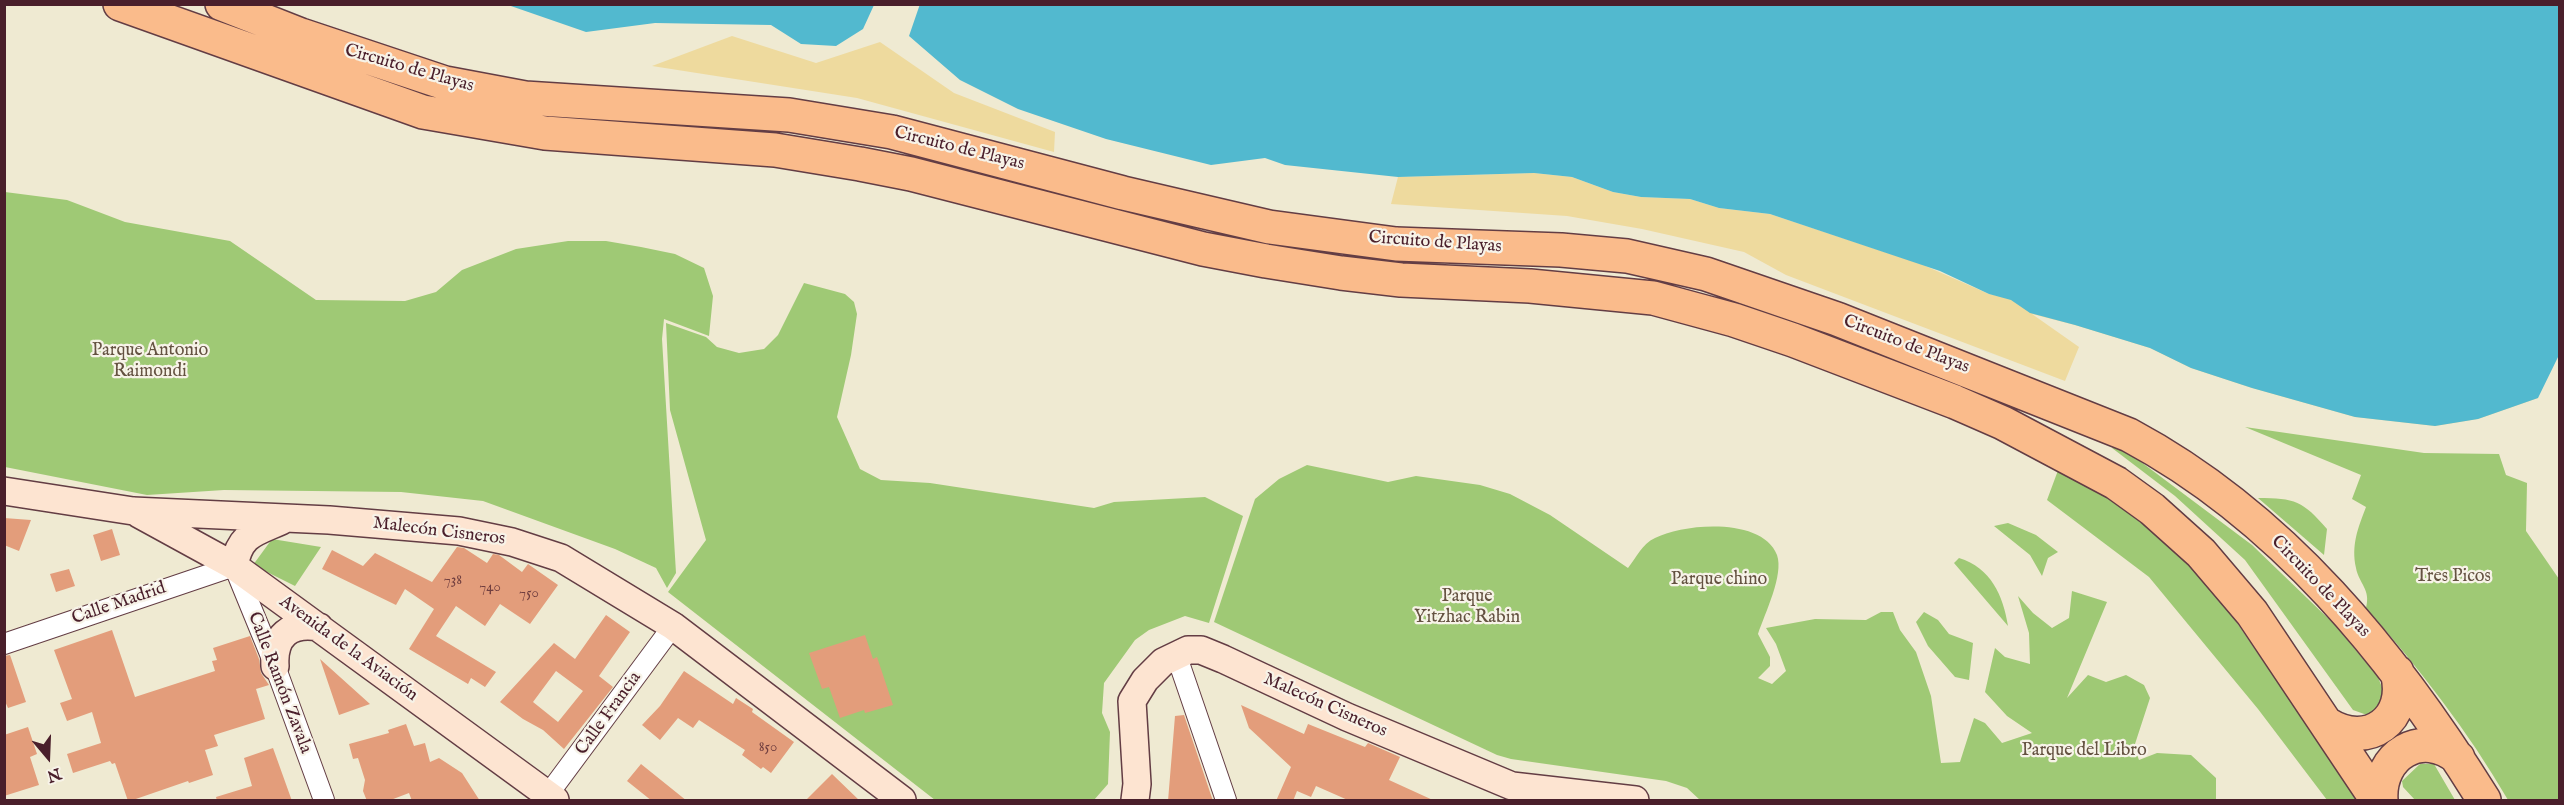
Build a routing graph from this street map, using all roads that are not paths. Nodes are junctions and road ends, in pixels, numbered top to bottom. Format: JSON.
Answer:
{"nodes":[{"id":1,"x":120,"y":4,"type":"edge"},
{"id":2,"x":222,"y":4,"type":"edge"},
{"id":3,"x":4,"y":491,"type":"edge"},
{"id":4,"x":133,"y":511,"type":"junction"},
{"id":5,"x":287,"y":518,"type":"junction"},
{"id":6,"x":234,"y":566,"type":"junction"},
{"id":7,"x":673,"y":626,"type":"junction"},
{"id":8,"x":320,"y":627,"type":"junction"},
{"id":9,"x":4,"y":644,"type":"edge"},
{"id":10,"x":1176,"y":654,"type":"junction"},
{"id":11,"x":275,"y":666,"type":"junction"},
{"id":12,"x":2397,"y":672,"type":"junction"},
{"id":13,"x":2327,"y":724,"type":"junction"},
{"id":14,"x":2458,"y":758,"type":"junction"},
{"id":15,"x":1514,"y":794,"type":"edge"},
{"id":16,"x":549,"y":799,"type":"edge"},
{"id":17,"x":324,"y":801,"type":"edge"},
{"id":18,"x":902,"y":801,"type":"edge"},
{"id":19,"x":1135,"y":801,"type":"edge"},
{"id":20,"x":1226,"y":801,"type":"edge"},
{"id":21,"x":1635,"y":801,"type":"edge"},
{"id":22,"x":2379,"y":801,"type":"edge"},
{"id":23,"x":2484,"y":801,"type":"edge"}],
"edges":[{"from":1,"to":13,"type":"highway","name":"Circuito de Playas"},
{"from":2,"to":12,"type":"highway","name":"Circuito de Playas"},
{"from":3,"to":4,"type":"street","name":"Malecón Cisneros"},
{"from":4,"to":5,"type":"street","name":"Malecón Cisneros"},
{"from":4,"to":6,"type":"street","name":"Avenida de la Aviación"},
{"from":5,"to":6,"type":"street"},
{"from":5,"to":7,"type":"street","name":"Malecón Cisneros"},
{"from":6,"to":8,"type":"street","name":"Avenida de la Aviación"},
{"from":6,"to":9,"type":"street","name":"Calle Madrid"},
{"from":6,"to":11,"type":"street","name":"Calle Ramón Zavala"},
{"from":7,"to":16,"type":"street","name":"Calle Francia"},
{"from":7,"to":18,"type":"street","name":"Malecón Cisneros"},
{"from":8,"to":11,"type":"street"},
{"from":8,"to":16,"type":"street","name":"Avenida de la Aviación"},
{"from":10,"to":15,"type":"street","name":"Malecón Cisneros"},
{"from":10,"to":19,"type":"street"},
{"from":10,"to":20,"type":"street"},
{"from":11,"to":17,"type":"street","name":"Calle Ramón Zavala"},
{"from":12,"to":13,"type":"highway"},
{"from":12,"to":14,"type":"highway","name":"Circuito de Playas"},
{"from":13,"to":22,"type":"highway","name":"Circuito de Playas"},
{"from":14,"to":22,"type":"highway"},
{"from":14,"to":23,"type":"highway","name":"Circuito de Playas"},
{"from":15,"to":21,"type":"street","name":"Malecón Cisneros"}]}
